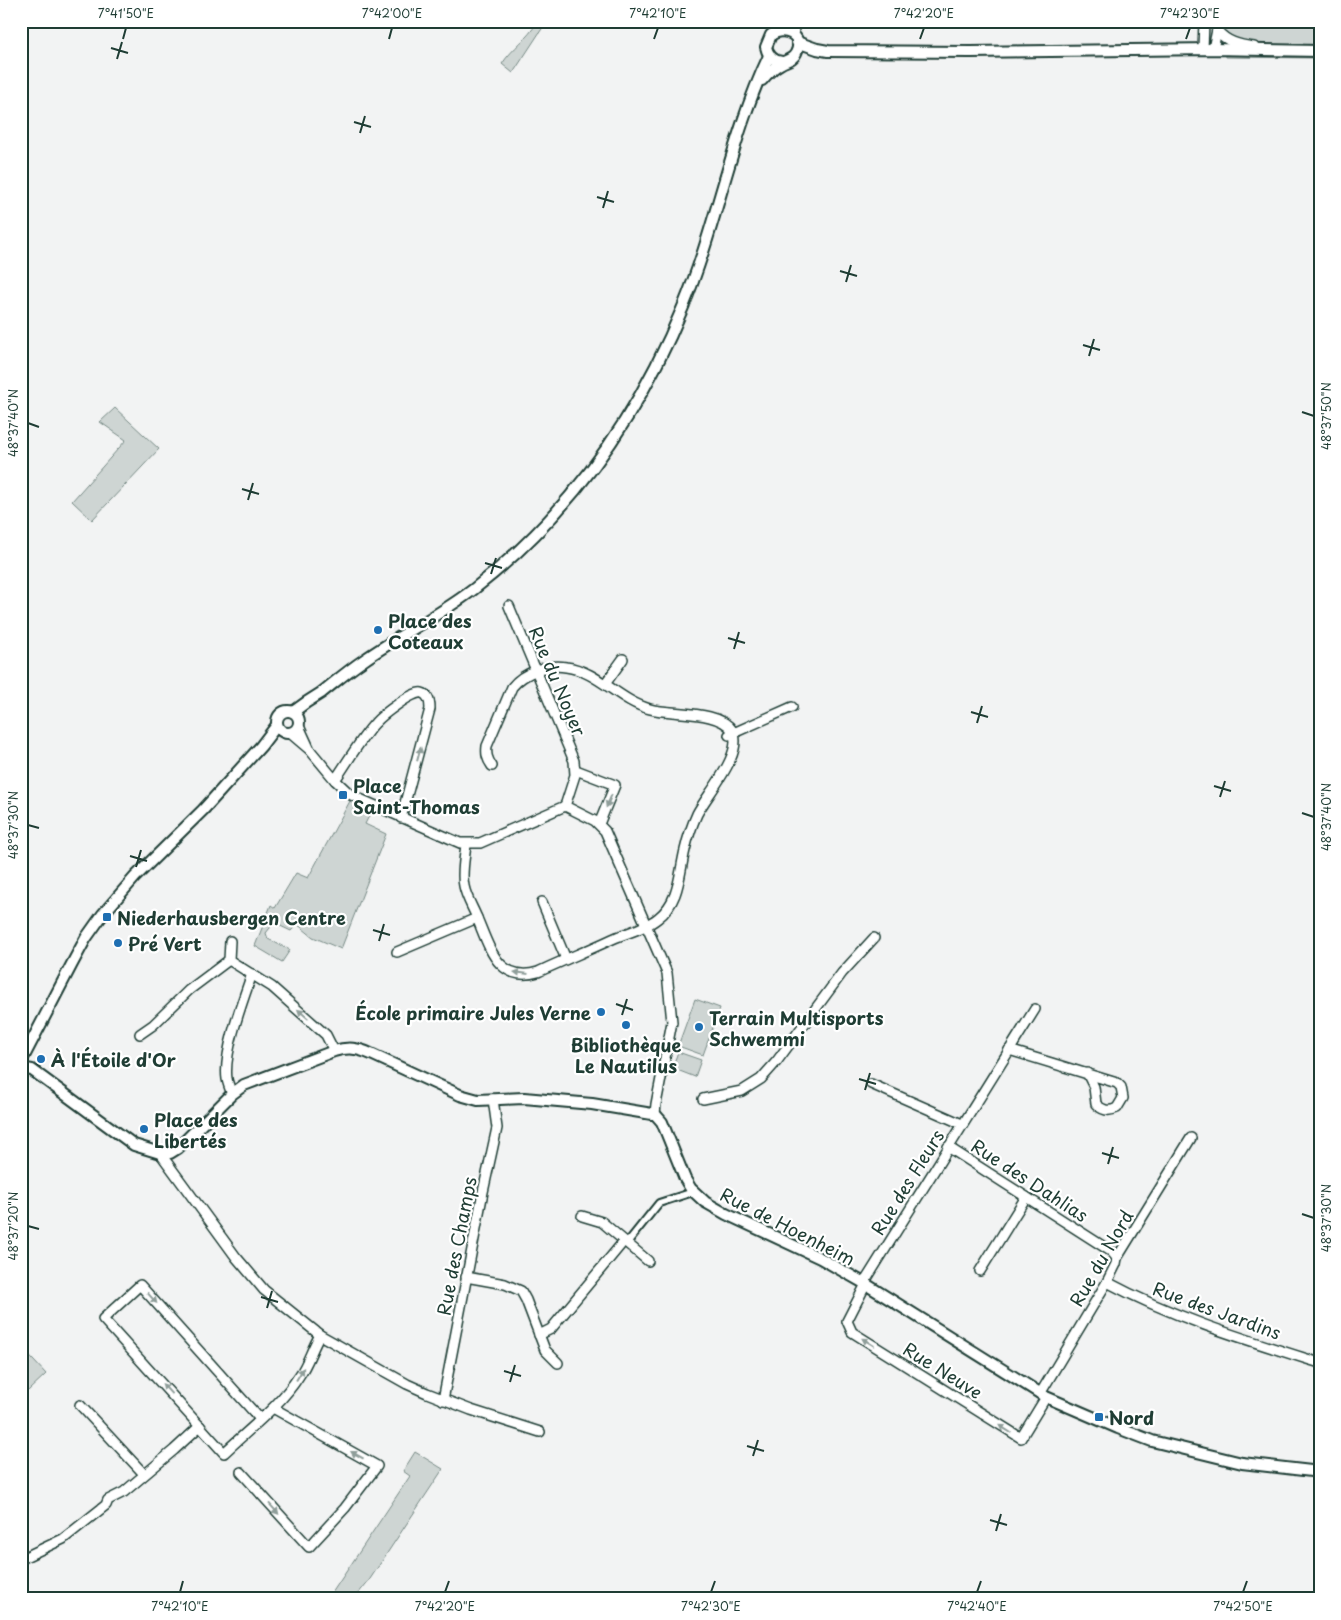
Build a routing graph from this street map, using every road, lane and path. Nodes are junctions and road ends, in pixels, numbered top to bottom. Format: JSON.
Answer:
{"nodes":[{"id":1,"x":793,"y":21,"type":"edge"},
{"id":2,"x":1204,"y":21,"type":"edge"},
{"id":3,"x":1216,"y":25,"type":"edge"},
{"id":4,"x":781,"y":26,"type":"edge"},
{"id":5,"x":796,"y":39,"type":"junction"},
{"id":6,"x":1208,"y":49,"type":"junction"},
{"id":7,"x":1269,"y":50,"type":"junction"},
{"id":8,"x":828,"y":51,"type":"junction"},
{"id":9,"x":1320,"y":51,"type":"edge"},
{"id":10,"x":769,"y":56,"type":"junction"},
{"id":11,"x":793,"y":58,"type":"junction"},
{"id":12,"x":782,"y":62,"type":"junction"},
{"id":13,"x":754,"y":88,"type":"junction"},
{"id":14,"x":509,"y":606,"type":"dead end"},
{"id":15,"x":623,"y":659,"type":"dead end"},
{"id":16,"x":536,"y":671,"type":"junction"},
{"id":17,"x":605,"y":684,"type":"junction"},
{"id":18,"x":792,"y":707,"type":"dead end"},
{"id":19,"x":297,"y":718,"type":"junction"},
{"id":20,"x":284,"y":731,"type":"junction"},
{"id":21,"x":731,"y":734,"type":"junction"},
{"id":22,"x":310,"y":750,"type":"junction"},
{"id":23,"x":492,"y":766,"type":"dead end"},
{"id":24,"x":576,"y":770,"type":"junction"},
{"id":25,"x":335,"y":780,"type":"junction"},
{"id":26,"x":565,"y":806,"type":"junction"},
{"id":27,"x":401,"y":818,"type":"junction"},
{"id":28,"x":599,"y":824,"type":"junction"},
{"id":29,"x":466,"y":844,"type":"junction"},
{"id":30,"x":542,"y":902,"type":"dead end"},
{"id":31,"x":477,"y":918,"type":"junction"},
{"id":32,"x":646,"y":925,"type":"junction"},
{"id":33,"x":874,"y":938,"type":"dead end"},
{"id":34,"x":230,"y":941,"type":"dead end"},
{"id":35,"x":397,"y":952,"type":"dead end"},
{"id":36,"x":566,"y":959,"type":"junction"},
{"id":37,"x":229,"y":960,"type":"junction"},
{"id":38,"x":252,"y":974,"type":"junction"},
{"id":39,"x":1035,"y":1009,"type":"dead end"},
{"id":40,"x":140,"y":1034,"type":"dead end"},
{"id":41,"x":1009,"y":1050,"type":"junction"},
{"id":42,"x":334,"y":1051,"type":"junction"},
{"id":43,"x":21,"y":1062,"type":"edge"},
{"id":44,"x":21,"y":1068,"type":"edge"},
{"id":45,"x":1087,"y":1073,"type":"junction"},
{"id":46,"x":871,"y":1084,"type":"dead end"},
{"id":47,"x":232,"y":1094,"type":"junction"},
{"id":48,"x":703,"y":1099,"type":"dead end"},
{"id":49,"x":493,"y":1100,"type":"junction"},
{"id":50,"x":655,"y":1114,"type":"junction"},
{"id":51,"x":962,"y":1124,"type":"junction"},
{"id":52,"x":1191,"y":1138,"type":"dead end"},
{"id":53,"x":948,"y":1147,"type":"junction"},
{"id":54,"x":160,"y":1154,"type":"junction"},
{"id":55,"x":693,"y":1192,"type":"junction"},
{"id":56,"x":1026,"y":1197,"type":"junction"},
{"id":57,"x":582,"y":1216,"type":"dead end"},
{"id":58,"x":626,"y":1242,"type":"junction"},
{"id":59,"x":1117,"y":1258,"type":"junction"},
{"id":60,"x":648,"y":1261,"type":"dead end"},
{"id":61,"x":980,"y":1271,"type":"dead end"},
{"id":62,"x":466,"y":1277,"type":"junction"},
{"id":63,"x":1107,"y":1282,"type":"junction"},
{"id":64,"x":865,"y":1284,"type":"junction"},
{"id":65,"x":320,"y":1335,"type":"junction"},
{"id":66,"x":539,"y":1336,"type":"junction"},
{"id":67,"x":558,"y":1363,"type":"dead end"},
{"id":68,"x":1320,"y":1363,"type":"edge"},
{"id":69,"x":1043,"y":1395,"type":"junction"},
{"id":70,"x":444,"y":1400,"type":"junction"},
{"id":71,"x":80,"y":1404,"type":"dead end"},
{"id":72,"x":273,"y":1408,"type":"junction"},
{"id":73,"x":260,"y":1419,"type":"junction"},
{"id":74,"x":200,"y":1426,"type":"junction"},
{"id":75,"x":540,"y":1432,"type":"dead end"},
{"id":76,"x":242,"y":1472,"type":"dead end"},
{"id":77,"x":1320,"y":1472,"type":"edge"},
{"id":78,"x":144,"y":1474,"type":"junction"},
{"id":79,"x":21,"y":1559,"type":"edge"}],
"edges":[{"from":1,"to":5,"type":"street"},
{"from":2,"to":6,"type":"street"},
{"from":3,"to":6,"type":"street"},
{"from":3,"to":7,"type":"street"},
{"from":4,"to":5,"type":"street"},
{"from":4,"to":10,"type":"street"},
{"from":5,"to":8,"type":"street"},
{"from":5,"to":11,"type":"street"},
{"from":6,"to":7,"type":"street"},
{"from":6,"to":8,"type":"street"},
{"from":7,"to":9,"type":"street"},
{"from":8,"to":11,"type":"street"},
{"from":10,"to":12,"type":"street"},
{"from":10,"to":13,"type":"street"},
{"from":11,"to":12,"type":"street"},
{"from":12,"to":13,"type":"street"},
{"from":13,"to":19,"type":"street"},
{"from":14,"to":16,"type":"street","name":"Rue du Noyer"},
{"from":15,"to":17,"type":"street"},
{"from":16,"to":17,"type":"street"},
{"from":16,"to":23,"type":"street"},
{"from":16,"to":24,"type":"street","name":"Rue du Noyer"},
{"from":17,"to":21,"type":"street"},
{"from":18,"to":21,"type":"street"},
{"from":19,"to":20,"type":"street"},
{"from":19,"to":20,"type":"street"},
{"from":19,"to":22,"type":"street"},
{"from":20,"to":22,"type":"street"},
{"from":20,"to":43,"type":"street"},
{"from":21,"to":32,"type":"street"},
{"from":22,"to":25,"type":"street"},
{"from":24,"to":26,"type":"street"},
{"from":24,"to":28,"type":"street","one_way":true},
{"from":25,"to":27,"type":"street"},
{"from":27,"to":25,"type":"street","one_way":true},
{"from":26,"to":28,"type":"street"},
{"from":26,"to":29,"type":"street"},
{"from":27,"to":29,"type":"street"},
{"from":28,"to":32,"type":"street"},
{"from":29,"to":31,"type":"street"},
{"from":30,"to":36,"type":"street"},
{"from":31,"to":35,"type":"street"},
{"from":36,"to":31,"type":"street","one_way":true},
{"from":32,"to":36,"type":"street"},
{"from":32,"to":50,"type":"street"},
{"from":33,"to":48,"type":"street"},
{"from":34,"to":37,"type":"street"},
{"from":37,"to":38,"type":"street"},
{"from":37,"to":40,"type":"street"},
{"from":42,"to":38,"type":"street","one_way":true},
{"from":38,"to":47,"type":"street"},
{"from":39,"to":41,"type":"street","name":"Rue des Fleurs"},
{"from":41,"to":45,"type":"street"},
{"from":41,"to":51,"type":"street","name":"Rue des Fleurs"},
{"from":42,"to":47,"type":"street"},
{"from":42,"to":49,"type":"street"},
{"from":44,"to":54,"type":"street"},
{"from":45,"to":45,"type":"street"},
{"from":46,"to":51,"type":"street","name":"Rue des Fleurs"},
{"from":47,"to":54,"type":"street"},
{"from":49,"to":50,"type":"street"},
{"from":49,"to":62,"type":"street","name":"Rue des Champs"},
{"from":50,"to":55,"type":"street","name":"Rue de Hoenheim"},
{"from":51,"to":53,"type":"street","name":"Rue des Fleurs"},
{"from":52,"to":59,"type":"street","name":"Rue du Nord"},
{"from":53,"to":56,"type":"street","name":"Rue des Dahlias"},
{"from":53,"to":64,"type":"street","name":"Rue des Fleurs"},
{"from":54,"to":65,"type":"street"},
{"from":55,"to":58,"type":"street"},
{"from":55,"to":64,"type":"street","name":"Rue de Hoenheim"},
{"from":56,"to":59,"type":"street","name":"Rue des Dahlias"},
{"from":56,"to":61,"type":"street"},
{"from":57,"to":58,"type":"street"},
{"from":58,"to":60,"type":"street"},
{"from":58,"to":66,"type":"street"},
{"from":59,"to":63,"type":"street","name":"Rue du Nord"},
{"from":62,"to":66,"type":"street"},
{"from":62,"to":70,"type":"street","name":"Rue des Champs"},
{"from":63,"to":68,"type":"street","name":"Rue des Jardins"},
{"from":63,"to":69,"type":"street","name":"Rue du Nord"},
{"from":64,"to":69,"type":"street","name":"Rue de Hoenheim"},
{"from":69,"to":64,"type":"street","name":"Rue Neuve","one_way":true},
{"from":65,"to":70,"type":"street"},
{"from":72,"to":65,"type":"street","one_way":true},
{"from":66,"to":67,"type":"street"},
{"from":69,"to":77,"type":"street","name":"Rue de Hoenheim"},
{"from":70,"to":75,"type":"street"},
{"from":71,"to":78,"type":"street"},
{"from":72,"to":73,"type":"street"},
{"from":76,"to":72,"type":"street","one_way":true},
{"from":73,"to":74,"type":"street"},
{"from":74,"to":73,"type":"street","one_way":true},
{"from":74,"to":78,"type":"street"},
{"from":78,"to":79,"type":"street"}]}
